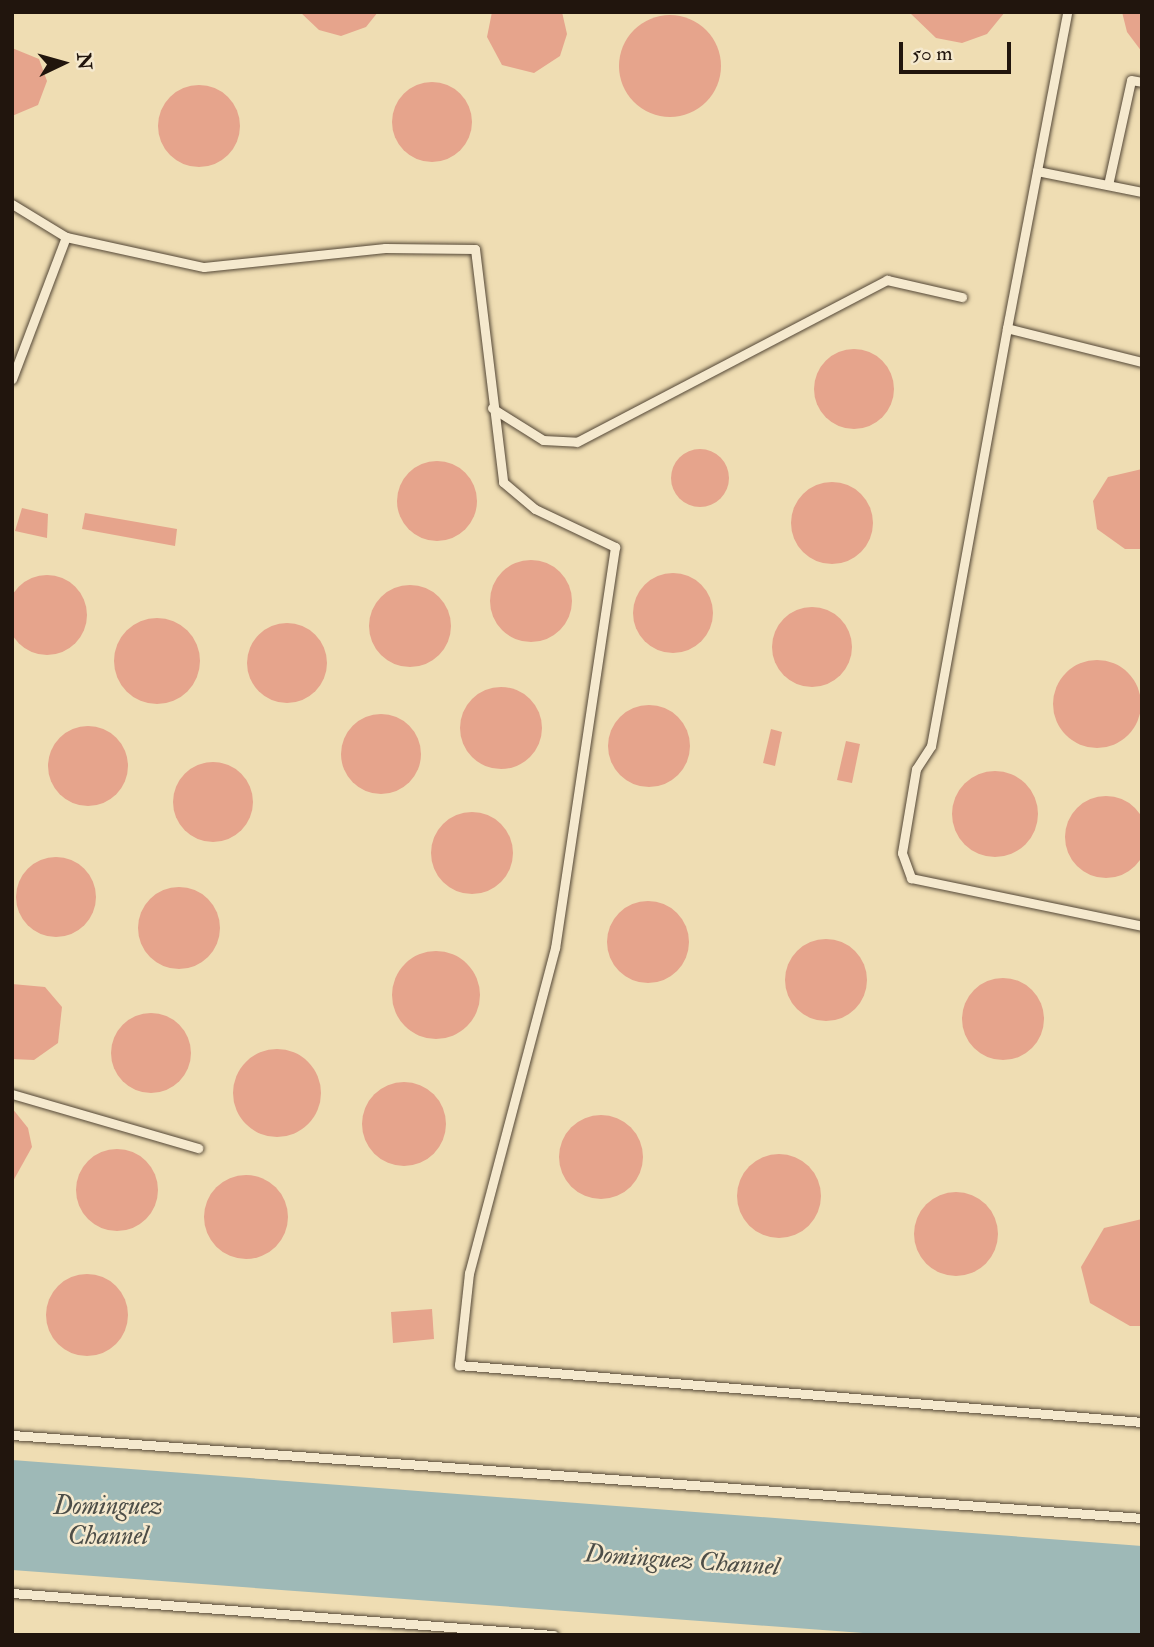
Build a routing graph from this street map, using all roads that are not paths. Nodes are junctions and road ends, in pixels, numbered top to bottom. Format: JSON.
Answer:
{"nodes":[{"id":1,"x":1067,"y":12,"type":"edge"},
{"id":2,"x":1142,"y":82,"type":"edge"},
{"id":3,"x":1037,"y":170,"type":"junction"},
{"id":4,"x":1108,"y":185,"type":"junction"},
{"id":5,"x":1142,"y":192,"type":"edge"},
{"id":6,"x":12,"y":204,"type":"edge"},
{"id":7,"x":66,"y":237,"type":"junction"},
{"id":8,"x":962,"y":297,"type":"dead end"},
{"id":9,"x":1007,"y":328,"type":"junction"},
{"id":10,"x":1142,"y":362,"type":"edge"},
{"id":11,"x":12,"y":379,"type":"edge"},
{"id":12,"x":492,"y":408,"type":"junction"},
{"id":13,"x":1142,"y":926,"type":"edge"},
{"id":14,"x":12,"y":1094,"type":"edge"},
{"id":15,"x":198,"y":1148,"type":"dead end"},
{"id":16,"x":1142,"y":1422,"type":"edge"},
{"id":17,"x":12,"y":1435,"type":"edge"},
{"id":18,"x":1142,"y":1518,"type":"edge"},
{"id":19,"x":12,"y":1593,"type":"edge"},
{"id":20,"x":553,"y":1635,"type":"edge"}],
"edges":[{"from":1,"to":3,"type":"lane"},
{"from":2,"to":4,"type":"lane"},
{"from":3,"to":4,"type":"lane"},
{"from":3,"to":9,"type":"lane"},
{"from":4,"to":5,"type":"lane"},
{"from":6,"to":7,"type":"lane"},
{"from":7,"to":11,"type":"lane"},
{"from":7,"to":12,"type":"lane"},
{"from":8,"to":12,"type":"lane"},
{"from":9,"to":10,"type":"lane"},
{"from":9,"to":13,"type":"lane"},
{"from":12,"to":16,"type":"lane"},
{"from":14,"to":15,"type":"lane"},
{"from":17,"to":18,"type":"lane"},
{"from":19,"to":20,"type":"lane"}]}
